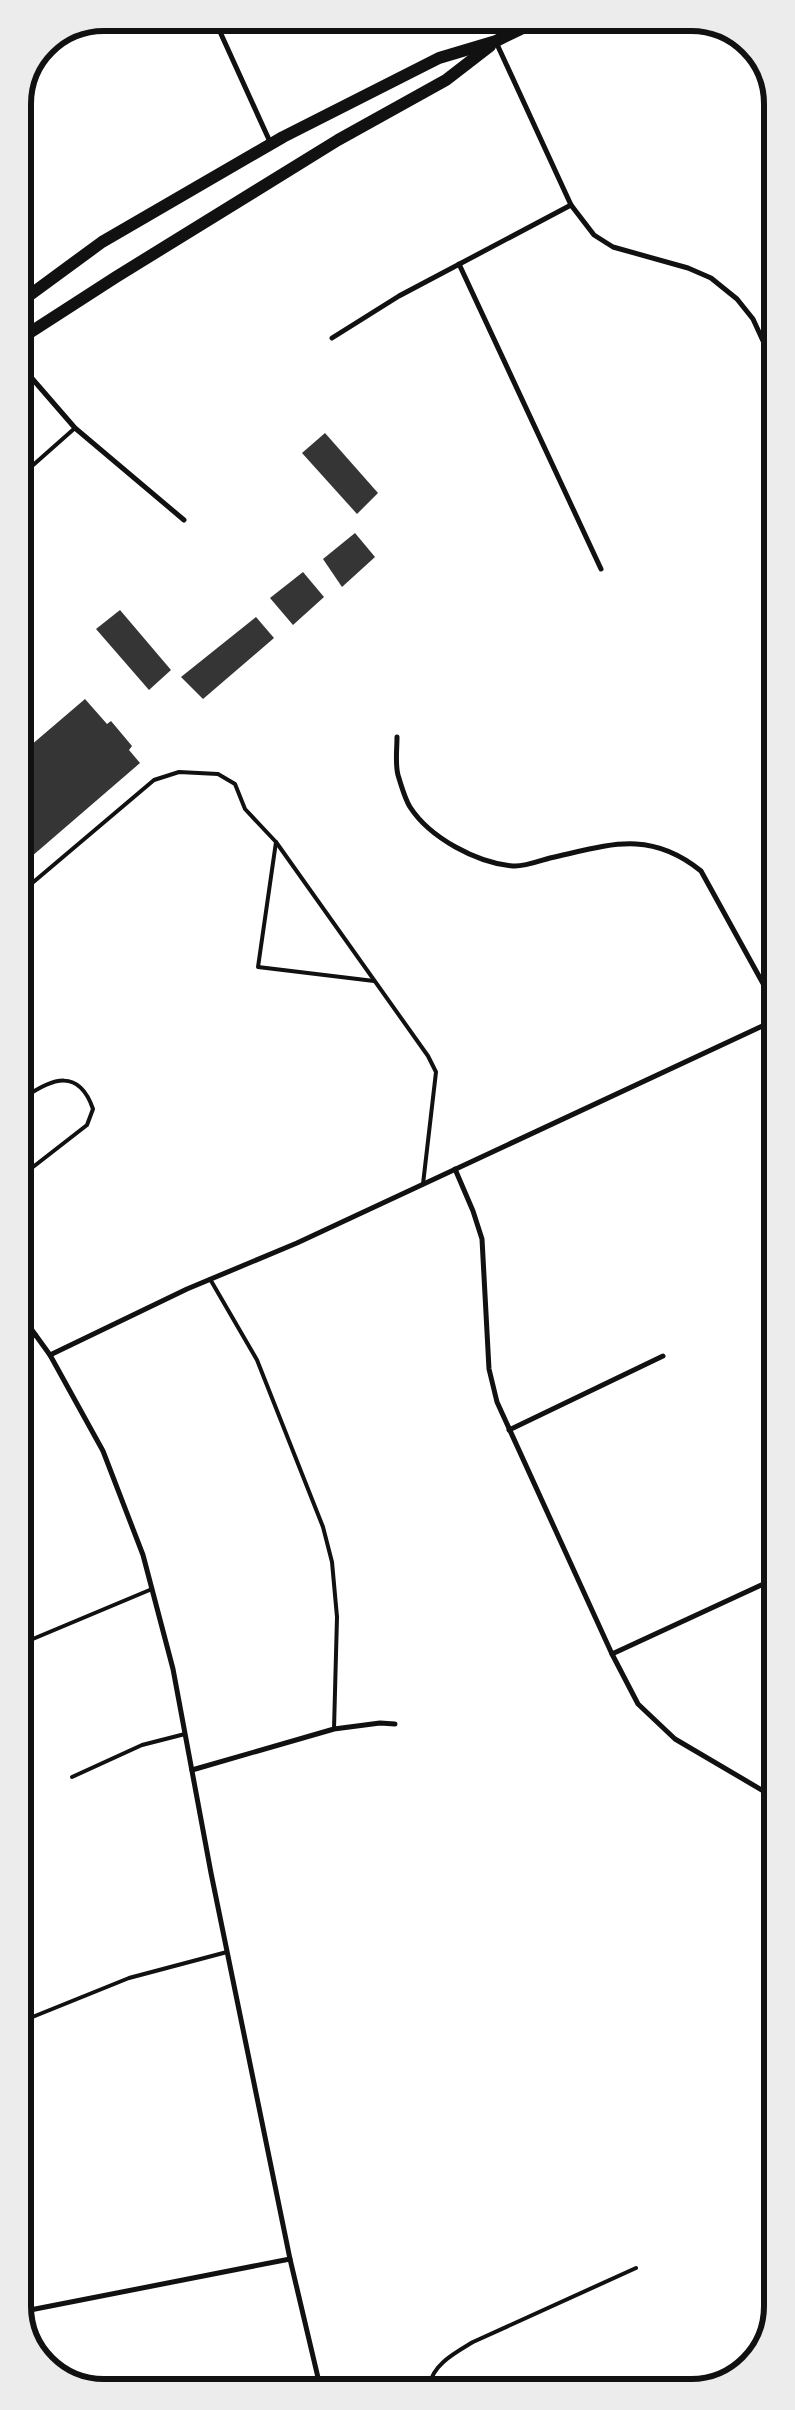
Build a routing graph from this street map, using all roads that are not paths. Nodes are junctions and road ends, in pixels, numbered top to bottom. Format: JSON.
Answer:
{"nodes":[{"id":1,"x":220,"y":31,"type":"edge"},
{"id":2,"x":517,"y":31,"type":"edge"},
{"id":3,"x":496,"y":41,"type":"junction"},
{"id":4,"x":271,"y":144,"type":"junction"},
{"id":5,"x":571,"y":205,"type":"junction"},
{"id":6,"x":459,"y":264,"type":"junction"},
{"id":7,"x":31,"y":294,"type":"edge"},
{"id":8,"x":31,"y":332,"type":"edge"},
{"id":9,"x":332,"y":338,"type":"dead end"},
{"id":10,"x":764,"y":343,"type":"edge"},
{"id":11,"x":31,"y":377,"type":"edge"},
{"id":12,"x":75,"y":428,"type":"junction"},
{"id":13,"x":31,"y":467,"type":"edge"},
{"id":14,"x":184,"y":520,"type":"dead end"},
{"id":15,"x":601,"y":569,"type":"dead end"},
{"id":16,"x":397,"y":737,"type":"dead end"},
{"id":17,"x":276,"y":842,"type":"junction"},
{"id":18,"x":31,"y":884,"type":"edge"},
{"id":19,"x":374,"y":981,"type":"junction"},
{"id":20,"x":764,"y":985,"type":"edge"},
{"id":21,"x":764,"y":1025,"type":"edge"},
{"id":22,"x":31,"y":1094,"type":"edge"},
{"id":23,"x":31,"y":1169,"type":"edge"},
{"id":24,"x":455,"y":1170,"type":"junction"},
{"id":25,"x":423,"y":1184,"type":"junction"},
{"id":26,"x":210,"y":1280,"type":"junction"},
{"id":27,"x":31,"y":1328,"type":"edge"},
{"id":28,"x":36,"y":1335,"type":"junction"},
{"id":29,"x":31,"y":1338,"type":"edge"},
{"id":30,"x":50,"y":1355,"type":"junction"},
{"id":31,"x":663,"y":1356,"type":"dead end"},
{"id":32,"x":508,"y":1430,"type":"junction"},
{"id":33,"x":764,"y":1584,"type":"edge"},
{"id":34,"x":152,"y":1589,"type":"junction"},
{"id":35,"x":31,"y":1640,"type":"edge"},
{"id":36,"x":612,"y":1654,"type":"junction"},
{"id":37,"x":395,"y":1724,"type":"dead end"},
{"id":38,"x":334,"y":1729,"type":"junction"},
{"id":39,"x":186,"y":1734,"type":"junction"},
{"id":40,"x":192,"y":1770,"type":"junction"},
{"id":41,"x":72,"y":1777,"type":"dead end"},
{"id":42,"x":764,"y":1791,"type":"edge"},
{"id":43,"x":227,"y":1952,"type":"junction"},
{"id":44,"x":31,"y":2018,"type":"edge"},
{"id":45,"x":290,"y":2260,"type":"junction"},
{"id":46,"x":636,"y":2268,"type":"dead end"},
{"id":47,"x":31,"y":2310,"type":"edge"},
{"id":48,"x":318,"y":2379,"type":"edge"},
{"id":49,"x":431,"y":2379,"type":"edge"}],
"edges":[{"from":1,"to":4,"type":"street"},
{"from":2,"to":3,"type":"main road"},
{"from":3,"to":4,"type":"main road"},
{"from":3,"to":5,"type":"street"},
{"from":3,"to":8,"type":"main road"},
{"from":4,"to":7,"type":"main road"},
{"from":5,"to":6,"type":"street"},
{"from":5,"to":10,"type":"street"},
{"from":6,"to":9,"type":"street"},
{"from":6,"to":15,"type":"street"},
{"from":11,"to":12,"type":"street"},
{"from":12,"to":13,"type":"lane"},
{"from":12,"to":14,"type":"street"},
{"from":16,"to":20,"type":"street"},
{"from":17,"to":18,"type":"lane"},
{"from":17,"to":19,"type":"lane"},
{"from":17,"to":19,"type":"lane"},
{"from":19,"to":25,"type":"lane"},
{"from":21,"to":24,"type":"street"},
{"from":22,"to":23,"type":"lane"},
{"from":24,"to":25,"type":"street"},
{"from":24,"to":32,"type":"street"},
{"from":25,"to":26,"type":"street"},
{"from":26,"to":30,"type":"street"},
{"from":26,"to":38,"type":"lane"},
{"from":27,"to":28,"type":"street"},
{"from":28,"to":29,"type":"lane"},
{"from":28,"to":30,"type":"street"},
{"from":30,"to":34,"type":"street"},
{"from":31,"to":32,"type":"street"},
{"from":32,"to":36,"type":"street"},
{"from":33,"to":36,"type":"street"},
{"from":34,"to":35,"type":"lane"},
{"from":34,"to":39,"type":"street"},
{"from":36,"to":42,"type":"street"},
{"from":37,"to":38,"type":"street"},
{"from":38,"to":40,"type":"street"},
{"from":39,"to":40,"type":"street"},
{"from":39,"to":41,"type":"lane"},
{"from":40,"to":43,"type":"street"},
{"from":43,"to":44,"type":"lane"},
{"from":43,"to":45,"type":"street"},
{"from":45,"to":47,"type":"street"},
{"from":45,"to":48,"type":"street"},
{"from":46,"to":49,"type":"lane"}]}
